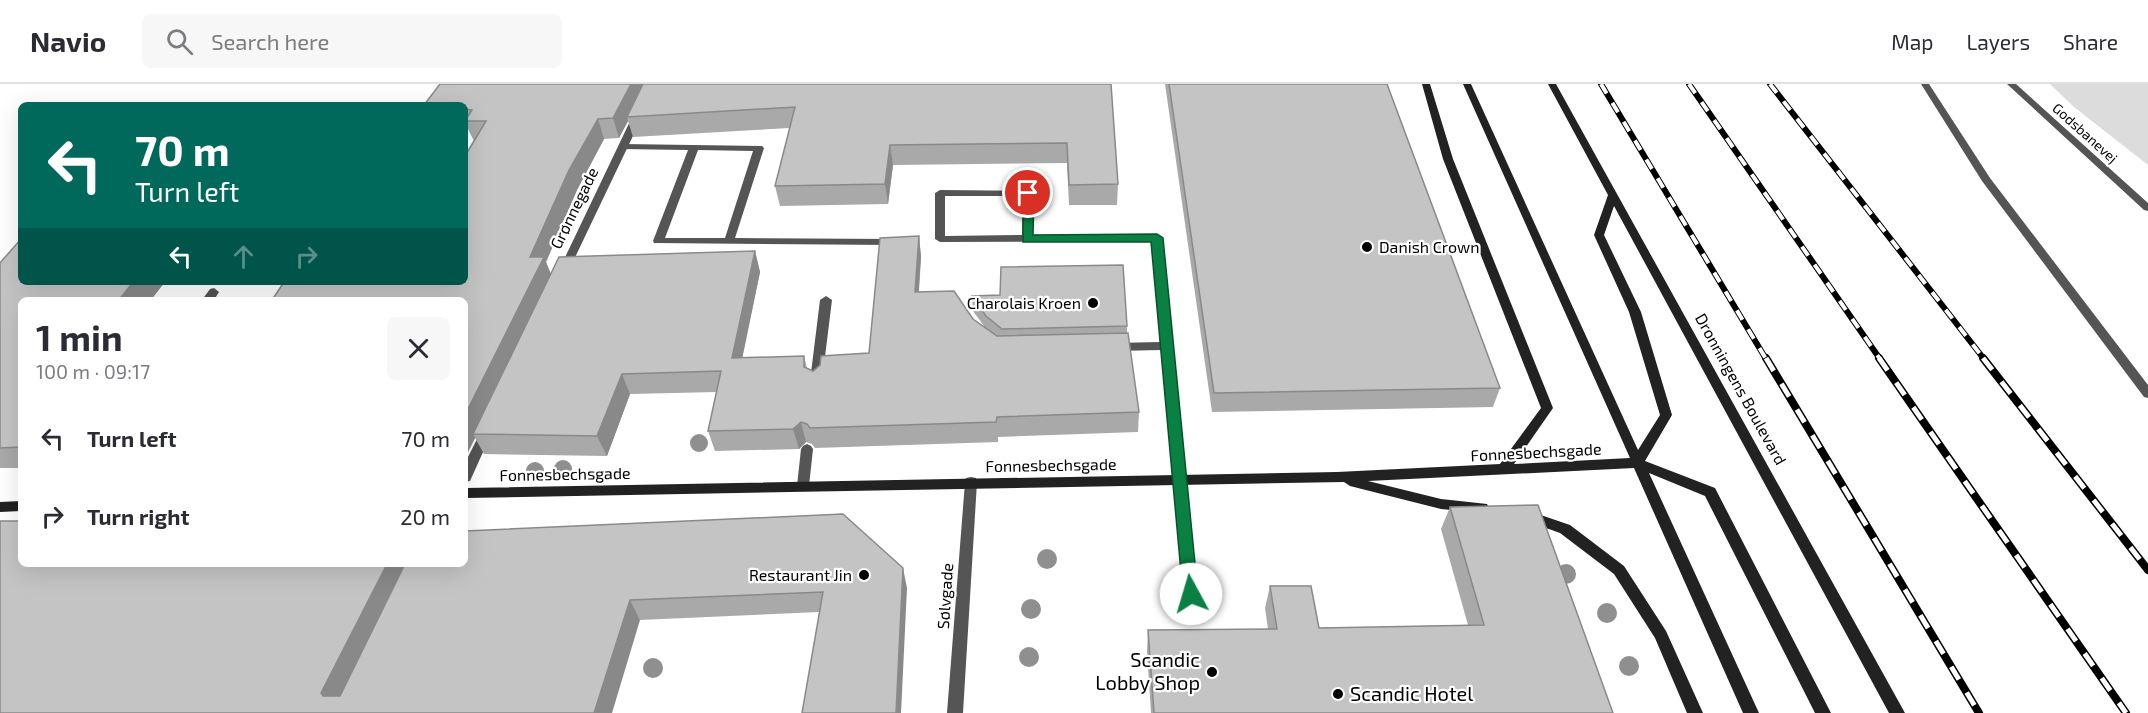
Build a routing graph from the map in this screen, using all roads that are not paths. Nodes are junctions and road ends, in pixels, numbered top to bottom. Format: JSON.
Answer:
{"nodes":[{"id":1,"x":1426,"y":84,"type":"edge"},
{"id":2,"x":1467,"y":84,"type":"edge"},
{"id":3,"x":1552,"y":84,"type":"edge"},
{"id":4,"x":1924,"y":84,"type":"edge"},
{"id":5,"x":2011,"y":84,"type":"edge"},
{"id":6,"x":642,"y":105,"type":"edge"},
{"id":7,"x":622,"y":147,"type":"junction"},
{"id":8,"x":694,"y":148,"type":"junction"},
{"id":9,"x":2114,"y":177,"type":"junction"},
{"id":10,"x":1613,"y":194,"type":"junction"},
{"id":11,"x":2148,"y":198,"type":"edge"},
{"id":12,"x":2148,"y":208,"type":"edge"},
{"id":13,"x":1027,"y":239,"type":"junction"},
{"id":14,"x":729,"y":241,"type":"junction"},
{"id":15,"x":893,"y":242,"type":"edge"},
{"id":16,"x":561,"y":275,"type":"edge"},
{"id":17,"x":826,"y":300,"type":"dead end"},
{"id":18,"x":1167,"y":346,"type":"junction"},
{"id":19,"x":1107,"y":347,"type":"edge"},
{"id":20,"x":816,"y":386,"type":"edge"},
{"id":21,"x":2148,"y":394,"type":"edge"},
{"id":22,"x":490,"y":425,"type":"edge"},
{"id":23,"x":807,"y":449,"type":"edge"},
{"id":24,"x":1637,"y":463,"type":"junction"},
{"id":25,"x":1503,"y":470,"type":"junction"},
{"id":26,"x":468,"y":471,"type":"edge"},
{"id":27,"x":1337,"y":477,"type":"junction"},
{"id":28,"x":1179,"y":479,"type":"junction"},
{"id":29,"x":971,"y":482,"type":"junction"},
{"id":30,"x":803,"y":486,"type":"junction"},
{"id":31,"x":468,"y":493,"type":"edge"},
{"id":32,"x":18,"y":506,"type":"edge"},
{"id":33,"x":0,"y":507,"type":"edge"},
{"id":34,"x":1495,"y":510,"type":"edge"},
{"id":35,"x":1517,"y":512,"type":"edge"},
{"id":36,"x":1191,"y":594,"type":"dead end"},
{"id":37,"x":955,"y":713,"type":"edge"},
{"id":38,"x":1695,"y":713,"type":"edge"},
{"id":39,"x":1751,"y":713,"type":"edge"},
{"id":40,"x":1823,"y":713,"type":"edge"},
{"id":41,"x":1897,"y":713,"type":"edge"}],
"edges":[{"from":1,"to":25,"type":"main road"},
{"from":2,"to":24,"type":"main road"},
{"from":3,"to":10,"type":"main road","name":"Dronningens Boulevard"},
{"from":4,"to":21,"type":"street"},
{"from":5,"to":9,"type":"street","name":"Godsbanevej"},
{"from":6,"to":7,"type":"street","name":"Grønnegade"},
{"from":7,"to":8,"type":"street"},
{"from":7,"to":16,"type":"street","name":"Grønnegade"},
{"from":8,"to":14,"type":"street"},
{"from":8,"to":14,"type":"street"},
{"from":9,"to":11,"type":"street","name":"Godsbanevej"},
{"from":9,"to":12,"type":"street","name":"Godsbanevej"},
{"from":10,"to":24,"type":"main road"},
{"from":10,"to":41,"type":"main road","name":"Dronningens Boulevard"},
{"from":13,"to":13,"type":"street"},
{"from":13,"to":18,"type":"street"},
{"from":14,"to":15,"type":"street"},
{"from":17,"to":20,"type":"street"},
{"from":18,"to":19,"type":"street"},
{"from":18,"to":28,"type":"street"},
{"from":22,"to":26,"type":"street"},
{"from":23,"to":30,"type":"street"},
{"from":24,"to":25,"type":"main road","name":"Fonnesbechsgade"},
{"from":24,"to":39,"type":"main road"},
{"from":24,"to":40,"type":"main road"},
{"from":25,"to":27,"type":"main road","name":"Fonnesbechsgade"},
{"from":27,"to":28,"type":"main road","name":"Fonnesbechsgade"},
{"from":27,"to":34,"type":"main road"},
{"from":28,"to":29,"type":"main road","name":"Fonnesbechsgade"},
{"from":28,"to":36,"type":"street"},
{"from":29,"to":30,"type":"main road","name":"Fonnesbechsgade"},
{"from":29,"to":37,"type":"street","name":"Sølvgade"},
{"from":30,"to":31,"type":"main road","name":"Fonnesbechsgade"},
{"from":32,"to":33,"type":"main road"},
{"from":35,"to":38,"type":"main road"}]}
